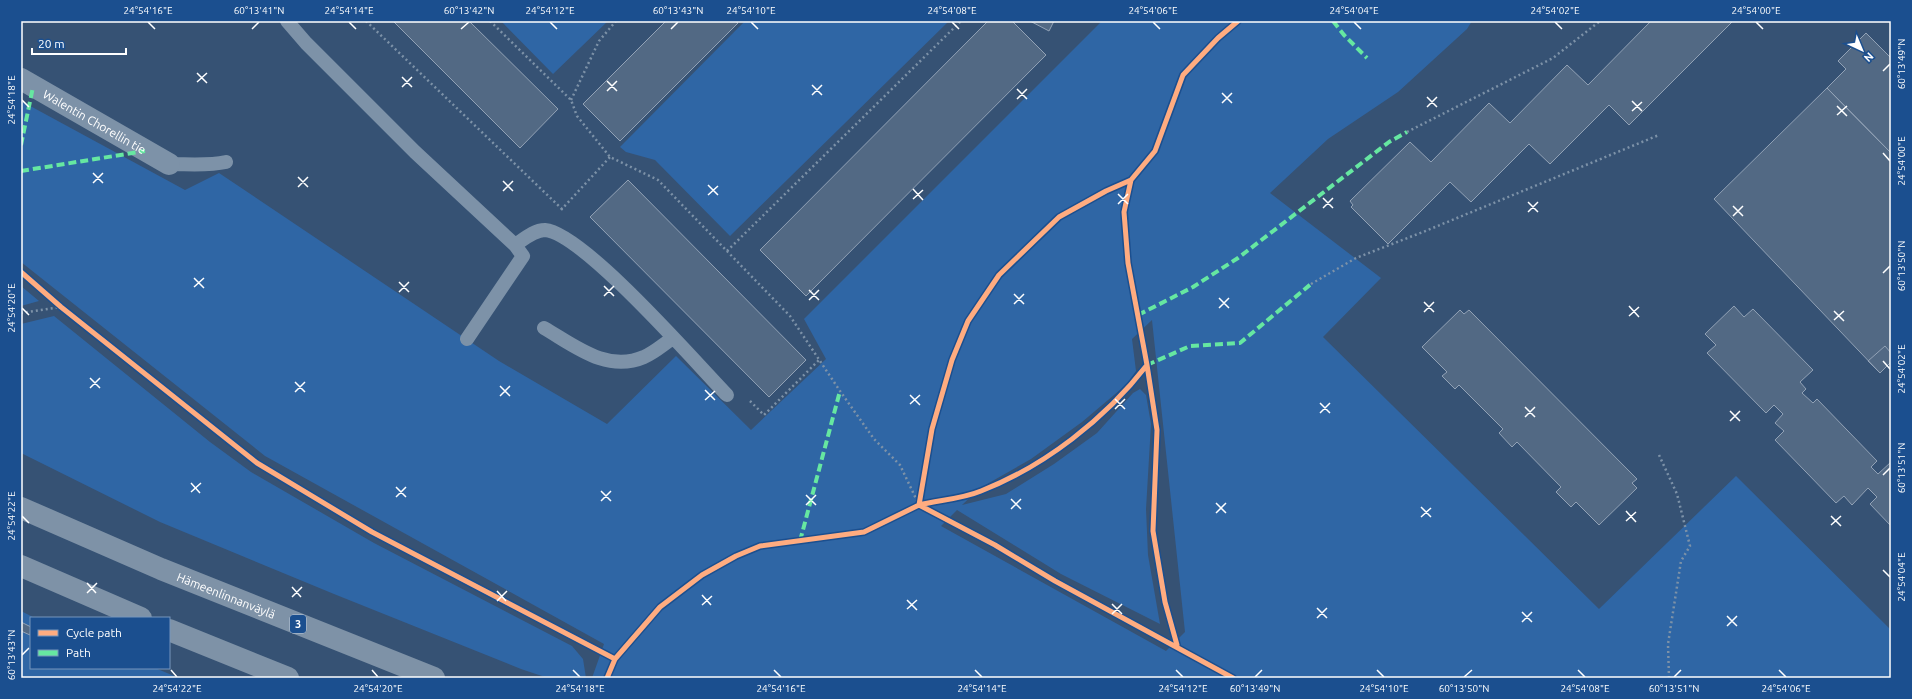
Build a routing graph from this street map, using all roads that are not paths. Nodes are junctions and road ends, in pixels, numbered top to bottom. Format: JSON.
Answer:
{"nodes":[{"id":1,"x":287,"y":21,"type":"edge"},
{"id":2,"x":21,"y":79,"type":"edge"},
{"id":3,"x":226,"y":162,"type":"dead end"},
{"id":4,"x":169,"y":164,"type":"joint"},
{"id":5,"x":515,"y":245,"type":"junction"},
{"id":6,"x":544,"y":328,"type":"dead end"},
{"id":7,"x":673,"y":338,"type":"junction"},
{"id":8,"x":467,"y":339,"type":"dead end"},
{"id":9,"x":727,"y":395,"type":"dead end"},
{"id":10,"x":21,"y":508,"type":"edge"},
{"id":11,"x":21,"y":566,"type":"edge"},
{"id":12,"x":139,"y":617,"type":"edge"},
{"id":13,"x":170,"y":630,"type":"edge"},
{"id":14,"x":288,"y":678,"type":"edge"},
{"id":15,"x":434,"y":678,"type":"edge"}],
"edges":[{"from":1,"to":5,"type":"lane"},
{"from":2,"to":4,"type":"street","name":"Walentin Chorellin tie"},
{"from":3,"to":4,"type":"lane"},
{"from":5,"to":7,"type":"lane"},
{"from":5,"to":8,"type":"lane"},
{"from":6,"to":7,"type":"lane"},
{"from":7,"to":9,"type":"lane"},
{"from":10,"to":15,"type":"highway","name":"Hämeenlinnanväylä","number":"3"},
{"from":11,"to":12,"type":"highway"},
{"from":13,"to":14,"type":"highway"}]}
